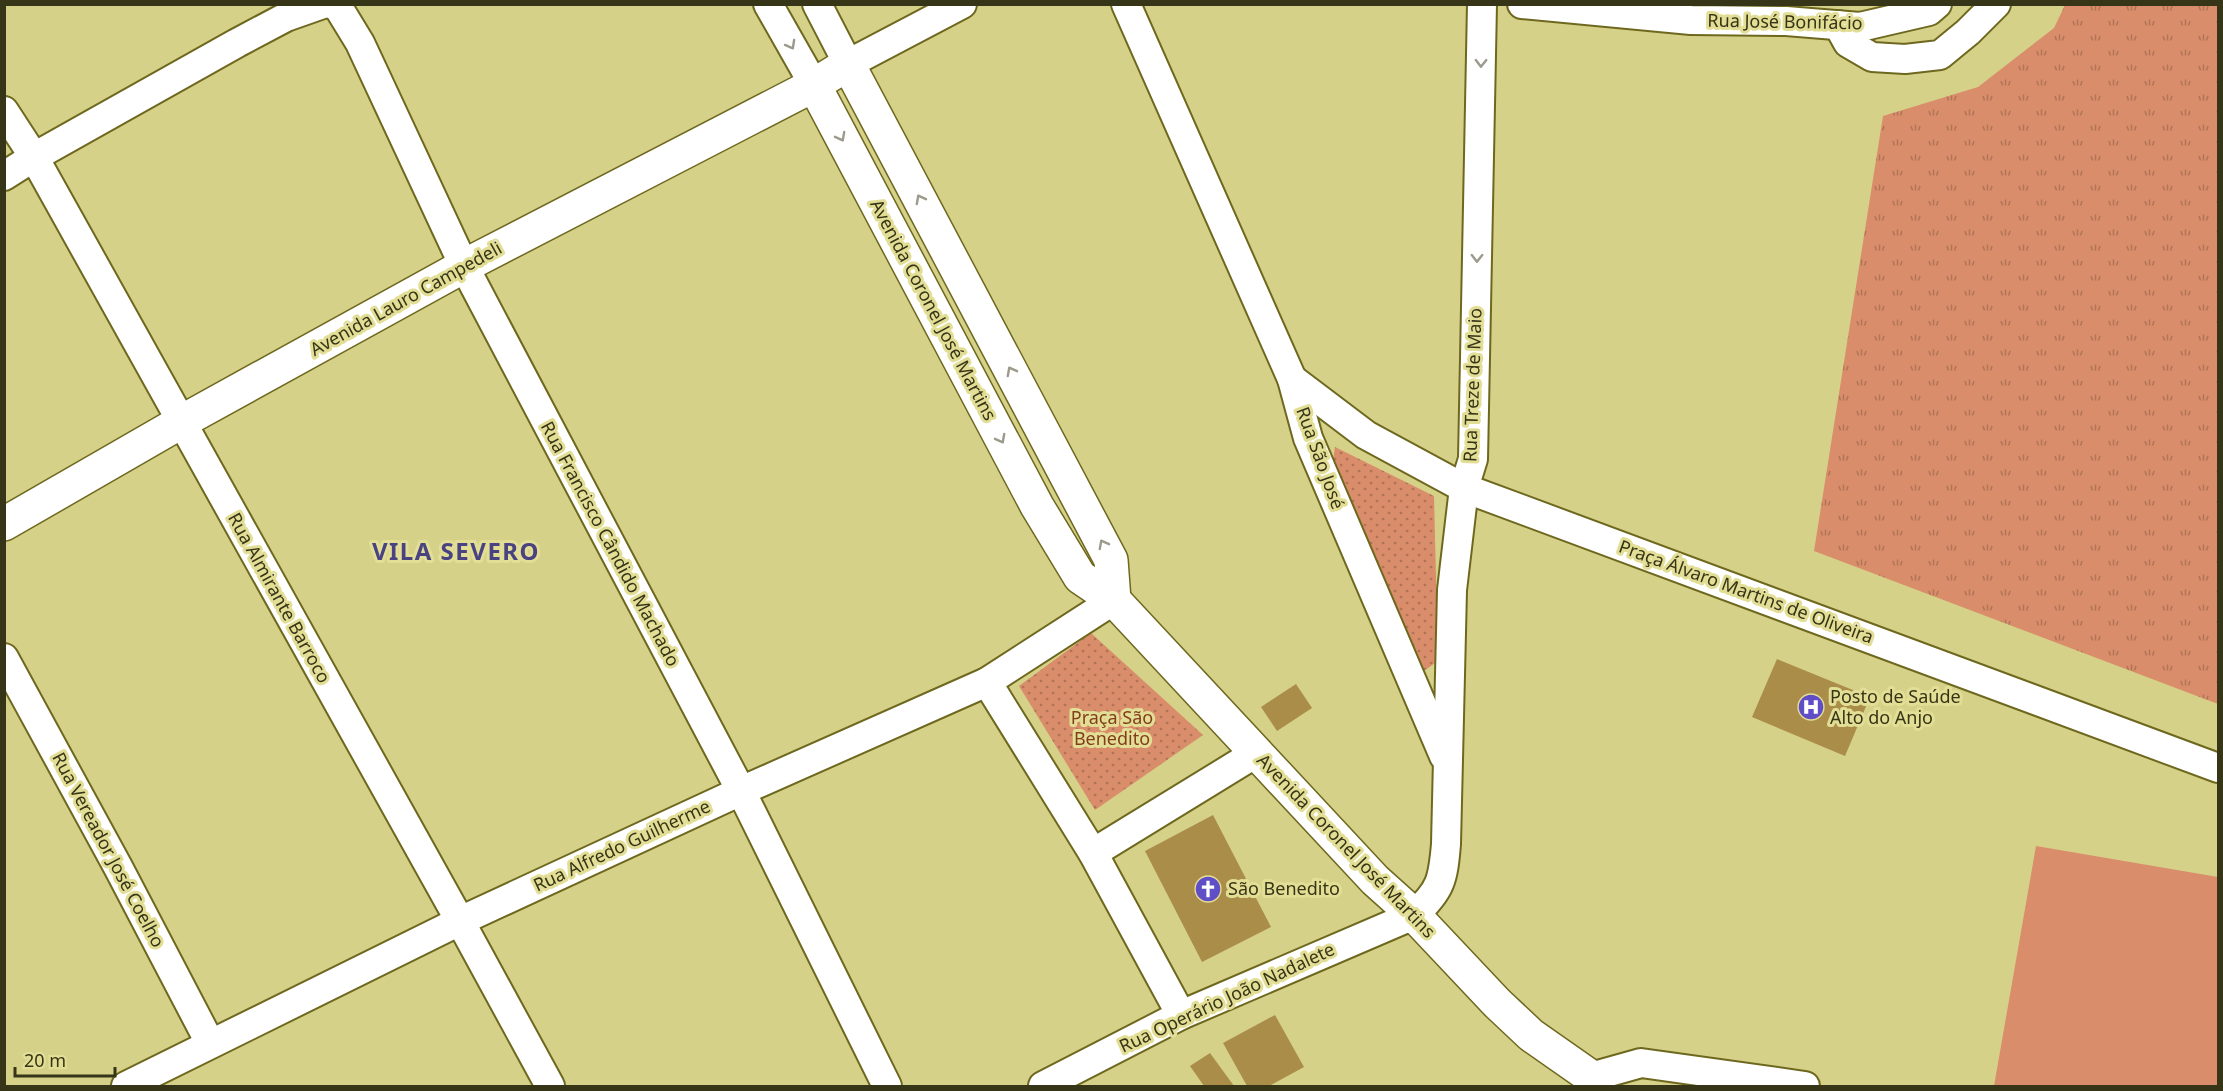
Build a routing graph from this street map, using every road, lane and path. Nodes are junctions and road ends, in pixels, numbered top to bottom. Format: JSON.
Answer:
{"nodes":[{"id":1,"x":323,"y":4,"type":"edge"},
{"id":2,"x":331,"y":4,"type":"edge"},
{"id":3,"x":768,"y":4,"type":"edge"},
{"id":4,"x":817,"y":4,"type":"edge"},
{"id":5,"x":962,"y":4,"type":"edge"},
{"id":6,"x":1126,"y":4,"type":"edge"},
{"id":7,"x":1482,"y":4,"type":"edge"},
{"id":8,"x":1522,"y":4,"type":"edge"},
{"id":9,"x":1937,"y":4,"type":"edge"},
{"id":10,"x":1996,"y":4,"type":"edge"},
{"id":11,"x":1838,"y":25,"type":"junction"},
{"id":12,"x":849,"y":64,"type":"junction"},
{"id":13,"x":814,"y":85,"type":"junction"},
{"id":14,"x":4,"y":111,"type":"edge"},
{"id":15,"x":34,"y":157,"type":"junction"},
{"id":16,"x":4,"y":176,"type":"edge"},
{"id":17,"x":464,"y":266,"type":"junction"},
{"id":18,"x":1292,"y":380,"type":"junction"},
{"id":19,"x":181,"y":422,"type":"junction"},
{"id":20,"x":1464,"y":488,"type":"junction"},
{"id":21,"x":4,"y":524,"type":"edge"},
{"id":22,"x":1114,"y":600,"type":"junction"},
{"id":23,"x":4,"y":658,"type":"edge"},
{"id":24,"x":987,"y":682,"type":"junction"},
{"id":25,"x":1256,"y":753,"type":"junction"},
{"id":26,"x":1447,"y":764,"type":"junction"},
{"id":27,"x":2218,"y":768,"type":"edge"},
{"id":28,"x":741,"y":791,"type":"junction"},
{"id":29,"x":1093,"y":853,"type":"junction"},
{"id":30,"x":1414,"y":915,"type":"junction"},
{"id":31,"x":460,"y":921,"type":"junction"},
{"id":32,"x":1181,"y":1015,"type":"junction"},
{"id":33,"x":210,"y":1043,"type":"junction"},
{"id":34,"x":1595,"y":1082,"type":"edge"},
{"id":35,"x":126,"y":1086,"type":"edge"},
{"id":36,"x":550,"y":1086,"type":"edge"},
{"id":37,"x":886,"y":1086,"type":"edge"},
{"id":38,"x":1042,"y":1086,"type":"edge"},
{"id":39,"x":1805,"y":1086,"type":"edge"}],
"edges":[{"from":1,"to":15,"type":"street"},
{"from":2,"to":17,"type":"street","name":"Rua Francisco Cândido Machado"},
{"from":3,"to":13,"type":"street","name":"Avenida Coronel José Martins","one_way":true},
{"from":4,"to":12,"type":"street"},
{"from":5,"to":12,"type":"street"},
{"from":6,"to":18,"type":"street","name":"Rua São José"},
{"from":7,"to":20,"type":"street","name":"Rua Treze de Maio","one_way":true},
{"from":8,"to":11,"type":"street","name":"Rua José Bonifácio"},
{"from":9,"to":11,"type":"street","name":"Rua José Bonifácio"},
{"from":10,"to":11,"type":"street"},
{"from":12,"to":13,"type":"street","name":"Avenida Lauro Campedeli"},
{"from":22,"to":12,"type":"street","one_way":true},
{"from":13,"to":17,"type":"street","name":"Avenida Lauro Campedeli"},
{"from":13,"to":22,"type":"street","name":"Avenida Coronel José Martins","one_way":true},
{"from":14,"to":15,"type":"street","name":"Rua Almirante Barroco"},
{"from":15,"to":16,"type":"street"},
{"from":15,"to":19,"type":"street","name":"Rua Almirante Barroco"},
{"from":17,"to":19,"type":"street","name":"Avenida Lauro Campedeli"},
{"from":17,"to":28,"type":"street","name":"Rua Francisco Cândido Machado"},
{"from":18,"to":20,"type":"street","name":"Praça Álvaro Martins de Oliveira"},
{"from":18,"to":26,"type":"street","name":"Rua São José"},
{"from":19,"to":21,"type":"street","name":"Avenida Lauro Campedeli"},
{"from":19,"to":31,"type":"street","name":"Rua Almirante Barroco"},
{"from":20,"to":26,"type":"street","name":"Rua Treze de Maio"},
{"from":20,"to":27,"type":"street","name":"Praça Álvaro Martins de Oliveira"},
{"from":22,"to":24,"type":"street","name":"Rua Alfredo Guilherme"},
{"from":22,"to":25,"type":"street","name":"Avenida Coronel José Martins"},
{"from":23,"to":33,"type":"street","name":"Rua Vereador José Coelho"},
{"from":24,"to":28,"type":"street","name":"Rua Alfredo Guilherme"},
{"from":24,"to":29,"type":"street"},
{"from":25,"to":29,"type":"street"},
{"from":25,"to":30,"type":"street","name":"Avenida Coronel José Martins"},
{"from":26,"to":30,"type":"street","name":"Rua São José"},
{"from":28,"to":31,"type":"street","name":"Rua Alfredo Guilherme"},
{"from":28,"to":37,"type":"street","name":"Rua Francisco Cândido Machado"},
{"from":29,"to":32,"type":"street"},
{"from":30,"to":32,"type":"street","name":"Rua Operário João Nadalete"},
{"from":30,"to":34,"type":"street","name":"Avenida Coronel José Martins"},
{"from":31,"to":33,"type":"street","name":"Rua Alfredo Guilherme"},
{"from":31,"to":36,"type":"street","name":"Rua Almirante Barroco"},
{"from":32,"to":38,"type":"street","name":"Rua Operário João Nadalete"},
{"from":33,"to":35,"type":"street","name":"Rua Alfredo Guilherme"},
{"from":34,"to":39,"type":"street"}]}
